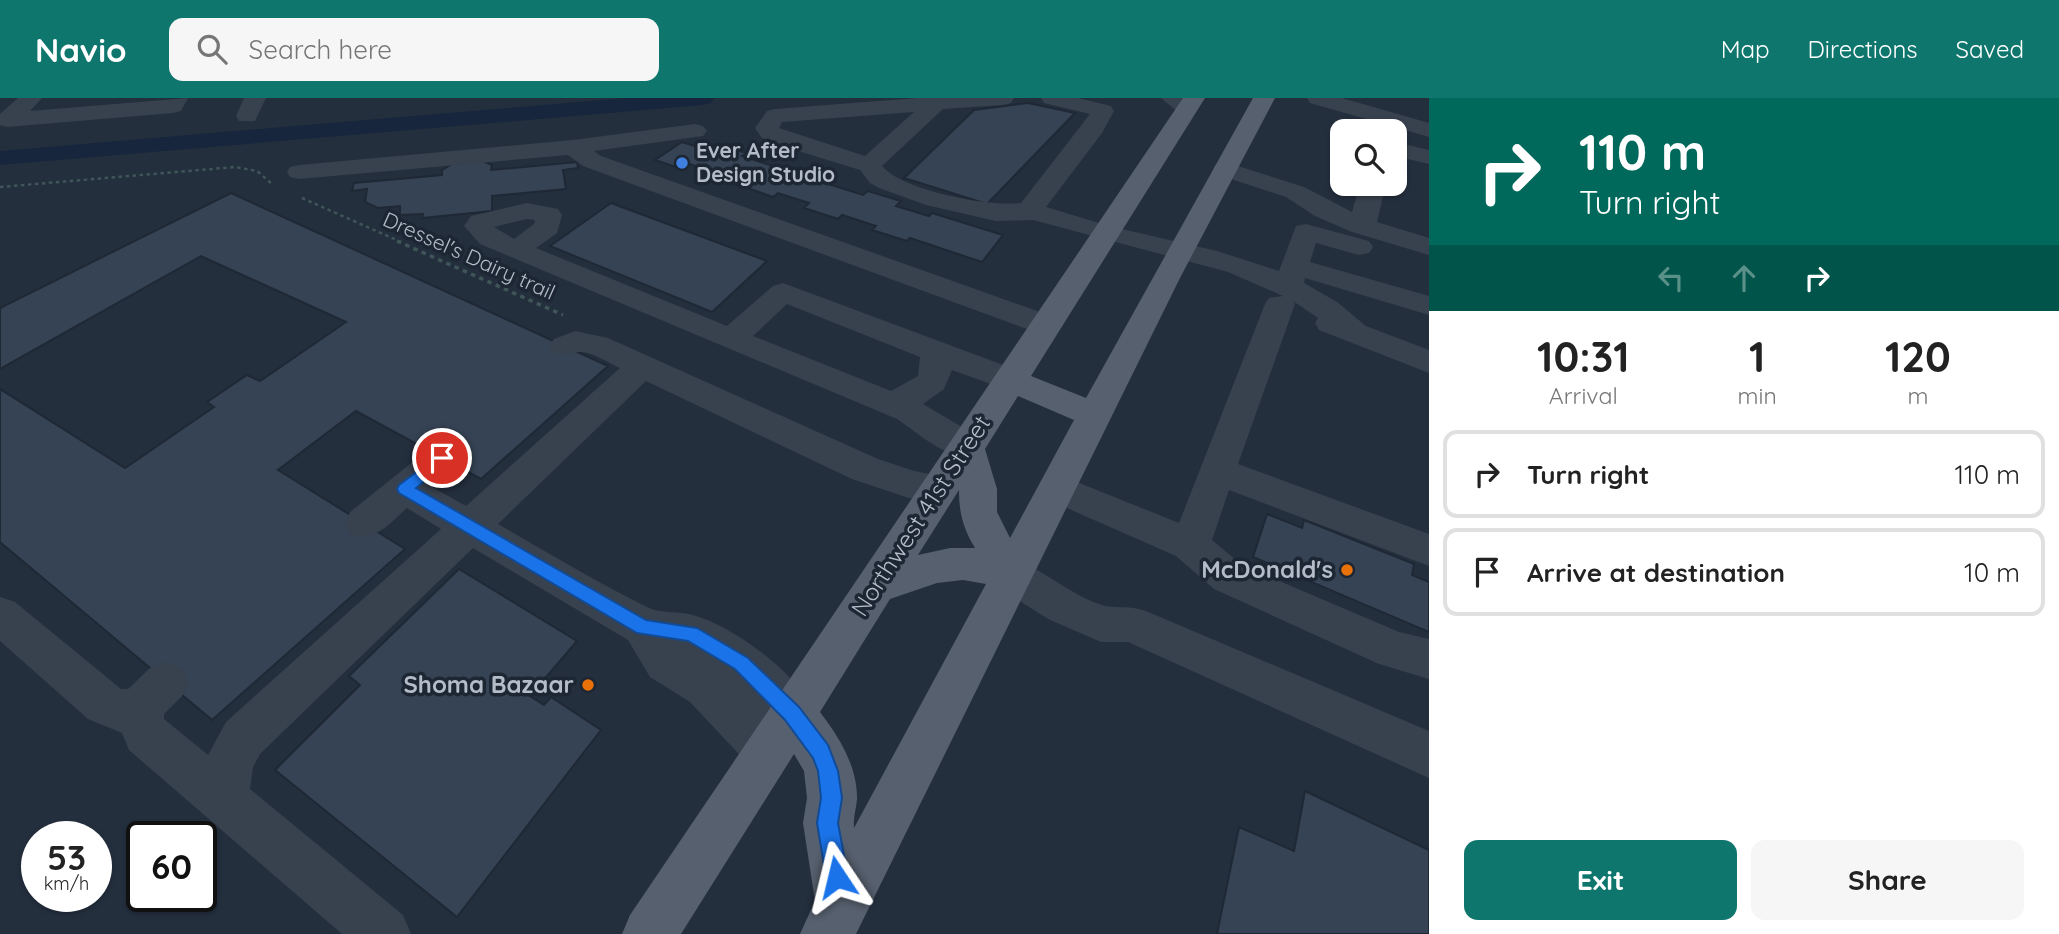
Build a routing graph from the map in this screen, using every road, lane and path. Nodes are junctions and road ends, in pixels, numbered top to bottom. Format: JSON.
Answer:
{"nodes":[{"id":1,"x":31,"y":98,"type":"edge"},
{"id":2,"x":177,"y":98,"type":"edge"},
{"id":3,"x":1003,"y":98,"type":"edge"},
{"id":4,"x":1052,"y":98,"type":"edge"},
{"id":5,"x":1264,"y":98,"type":"edge"},
{"id":6,"x":1318,"y":98,"type":"edge"},
{"id":7,"x":1379,"y":98,"type":"edge"},
{"id":8,"x":1184,"y":101,"type":"edge"},
{"id":9,"x":937,"y":103,"type":"junction"},
{"id":10,"x":1108,"y":105,"type":"edge"},
{"id":11,"x":1429,"y":112,"type":"edge"},
{"id":12,"x":1429,"y":130,"type":"edge"},
{"id":13,"x":695,"y":131,"type":"dead end"},
{"id":14,"x":573,"y":147,"type":"junction"},
{"id":15,"x":1407,"y":152,"type":"edge"},
{"id":16,"x":1429,"y":157,"type":"edge"},
{"id":17,"x":869,"y":166,"type":"junction"},
{"id":18,"x":1225,"y":169,"type":"junction"},
{"id":19,"x":292,"y":185,"type":"junction"},
{"id":20,"x":0,"y":187,"type":"edge"},
{"id":21,"x":1370,"y":196,"type":"edge"},
{"id":22,"x":1029,"y":211,"type":"junction"},
{"id":23,"x":1362,"y":226,"type":"junction"},
{"id":24,"x":1105,"y":233,"type":"junction"},
{"id":25,"x":1429,"y":247,"type":"edge"},
{"id":26,"x":516,"y":250,"type":"dead end"},
{"id":27,"x":1180,"y":250,"type":"junction"},
{"id":28,"x":1429,"y":265,"type":"edge"},
{"id":29,"x":1166,"y":278,"type":"junction"},
{"id":30,"x":1288,"y":285,"type":"junction"},
{"id":31,"x":1429,"y":306,"type":"edge"},
{"id":32,"x":1046,"y":325,"type":"junction"},
{"id":33,"x":568,"y":332,"type":"joint"},
{"id":34,"x":731,"y":339,"type":"junction"},
{"id":35,"x":936,"y":351,"type":"junction"},
{"id":36,"x":1429,"y":362,"type":"edge"},
{"id":37,"x":642,"y":366,"type":"junction"},
{"id":38,"x":1010,"y":380,"type":"junction"},
{"id":39,"x":893,"y":404,"type":"junction"},
{"id":40,"x":1095,"y":415,"type":"junction"},
{"id":41,"x":966,"y":446,"type":"junction"},
{"id":42,"x":442,"y":458,"type":"dead end"},
{"id":43,"x":1218,"y":471,"type":"junction"},
{"id":44,"x":1057,"y":488,"type":"junction"},
{"id":45,"x":405,"y":489,"type":"junction"},
{"id":46,"x":939,"y":489,"type":"junction"},
{"id":47,"x":364,"y":523,"type":"dead end"},
{"id":48,"x":470,"y":526,"type":"junction"},
{"id":49,"x":1190,"y":545,"type":"junction"},
{"id":50,"x":1429,"y":550,"type":"edge"},
{"id":51,"x":1013,"y":576,"type":"junction"},
{"id":52,"x":874,"y":588,"type":"junction"},
{"id":53,"x":0,"y":615,"type":"edge"},
{"id":54,"x":1429,"y":659,"type":"edge"},
{"id":55,"x":780,"y":732,"type":"junction"},
{"id":56,"x":1429,"y":755,"type":"edge"},
{"id":57,"x":225,"y":798,"type":"junction"},
{"id":58,"x":834,"y":919,"type":"edge"},
{"id":59,"x":384,"y":934,"type":"edge"},
{"id":60,"x":649,"y":934,"type":"edge"}],
"edges":[{"from":1,"to":2,"type":"street"},
{"from":3,"to":9,"type":"street"},
{"from":4,"to":10,"type":"street"},
{"from":5,"to":18,"type":"main road"},
{"from":6,"to":12,"type":"street"},
{"from":7,"to":11,"type":"street"},
{"from":8,"to":24,"type":"main road","name":"Northwest 41st Street"},
{"from":9,"to":17,"type":"street"},
{"from":9,"to":17,"type":"street"},
{"from":10,"to":22,"type":"street"},
{"from":13,"to":14,"type":"street"},
{"from":14,"to":19,"type":"street"},
{"from":14,"to":32,"type":"street"},
{"from":15,"to":16,"type":"street"},
{"from":17,"to":22,"type":"street"},
{"from":18,"to":23,"type":"street"},
{"from":18,"to":27,"type":"main road"},
{"from":19,"to":20,"type":"path","name":"Dressel's Dairy trail"},
{"from":19,"to":33,"type":"path","name":"Dressel's Dairy trail"},
{"from":21,"to":23,"type":"street"},
{"from":22,"to":24,"type":"street"},
{"from":23,"to":25,"type":"street"},
{"from":24,"to":27,"type":"street"},
{"from":24,"to":32,"type":"main road","name":"Northwest 41st Street"},
{"from":26,"to":34,"type":"street"},
{"from":27,"to":29,"type":"main road"},
{"from":27,"to":30,"type":"street"},
{"from":28,"to":30,"type":"street"},
{"from":29,"to":30,"type":"street"},
{"from":29,"to":40,"type":"main road"},
{"from":30,"to":31,"type":"street"},
{"from":30,"to":36,"type":"street"},
{"from":30,"to":43,"type":"street"},
{"from":32,"to":38,"type":"main road","name":"Northwest 41st Street"},
{"from":33,"to":37,"type":"street"},
{"from":34,"to":35,"type":"street"},
{"from":34,"to":39,"type":"street"},
{"from":35,"to":38,"type":"street"},
{"from":35,"to":39,"type":"street"},
{"from":37,"to":46,"type":"street"},
{"from":37,"to":48,"type":"street"},
{"from":38,"to":40,"type":"main road"},
{"from":38,"to":41,"type":"main road","name":"Northwest 41st Street"},
{"from":39,"to":41,"type":"street"},
{"from":40,"to":44,"type":"main road"},
{"from":41,"to":46,"type":"main road","name":"Northwest 41st Street"},
{"from":41,"to":51,"type":"main road"},
{"from":42,"to":45,"type":"street"},
{"from":43,"to":49,"type":"street"},
{"from":43,"to":50,"type":"street"},
{"from":44,"to":49,"type":"street"},
{"from":44,"to":51,"type":"main road"},
{"from":45,"to":47,"type":"street"},
{"from":45,"to":48,"type":"street"},
{"from":46,"to":52,"type":"main road","name":"Northwest 41st Street"},
{"from":48,"to":55,"type":"street"},
{"from":48,"to":57,"type":"street"},
{"from":49,"to":54,"type":"street"},
{"from":51,"to":52,"type":"main road"},
{"from":51,"to":56,"type":"street"},
{"from":51,"to":58,"type":"main road"},
{"from":52,"to":55,"type":"main road","name":"Northwest 41st Street"},
{"from":53,"to":57,"type":"street"},
{"from":55,"to":58,"type":"main road"},
{"from":55,"to":60,"type":"main road","name":"Northwest 41st Street"},
{"from":57,"to":59,"type":"street"}]}
